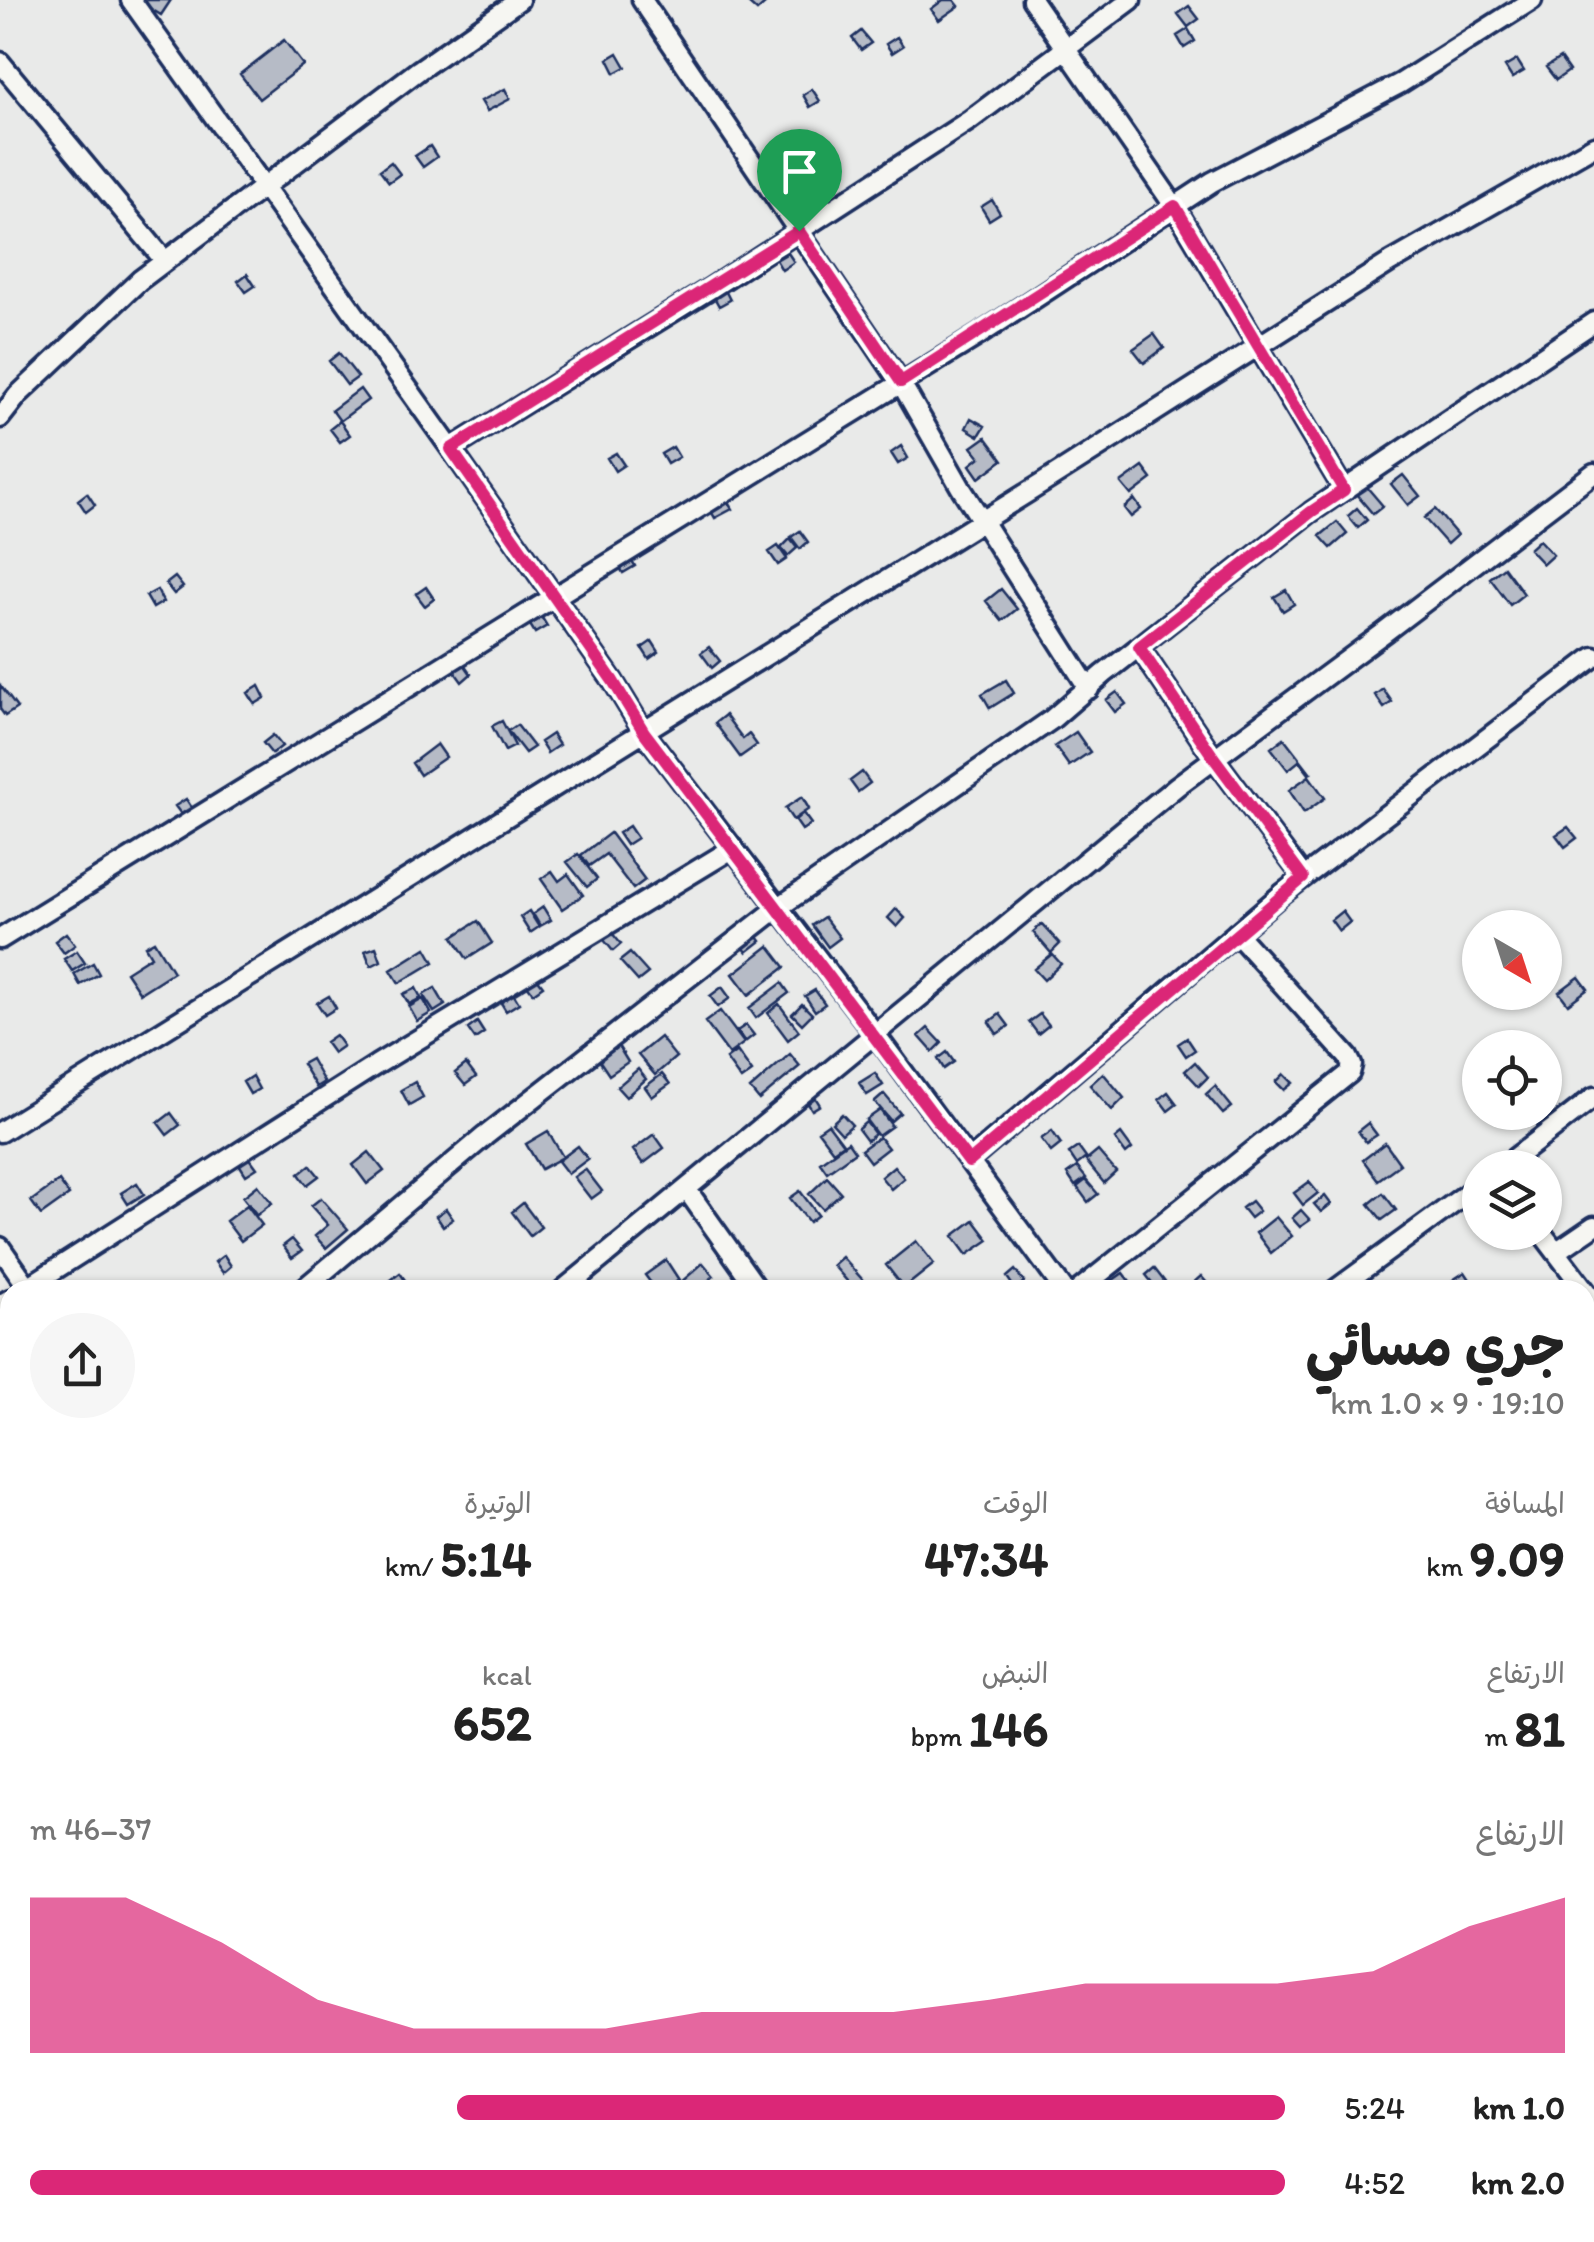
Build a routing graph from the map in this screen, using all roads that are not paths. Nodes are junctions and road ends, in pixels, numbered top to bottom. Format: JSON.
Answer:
{"nodes":[{"id":1,"x":131,"y":0,"type":"edge"},
{"id":2,"x":519,"y":0,"type":"edge"},
{"id":3,"x":642,"y":0,"type":"edge"},
{"id":4,"x":1032,"y":0,"type":"edge"},
{"id":5,"x":1131,"y":0,"type":"edge"},
{"id":6,"x":1532,"y":0,"type":"edge"},
{"id":7,"x":1065,"y":49,"type":"junction"},
{"id":8,"x":0,"y":62,"type":"edge"},
{"id":9,"x":1594,"y":146,"type":"edge"},
{"id":10,"x":263,"y":186,"type":"junction"},
{"id":11,"x":1175,"y":206,"type":"junction"},
{"id":12,"x":799,"y":231,"type":"junction"},
{"id":13,"x":165,"y":261,"type":"junction"},
{"id":14,"x":1594,"y":322,"type":"edge"},
{"id":15,"x":1257,"y":346,"type":"junction"},
{"id":16,"x":901,"y":382,"type":"junction"},
{"id":17,"x":0,"y":418,"type":"edge"},
{"id":18,"x":451,"y":449,"type":"junction"},
{"id":19,"x":1594,"y":474,"type":"edge"},
{"id":20,"x":1344,"y":490,"type":"junction"},
{"id":21,"x":982,"y":522,"type":"junction"},
{"id":22,"x":555,"y":597,"type":"junction"},
{"id":23,"x":1139,"y":647,"type":"junction"},
{"id":24,"x":1594,"y":657,"type":"edge"},
{"id":25,"x":1088,"y":689,"type":"junction"},
{"id":26,"x":644,"y":732,"type":"junction"},
{"id":27,"x":1214,"y":758,"type":"junction"},
{"id":28,"x":732,"y":849,"type":"junction"},
{"id":29,"x":1303,"y":878,"type":"junction"},
{"id":30,"x":779,"y":907,"type":"junction"},
{"id":31,"x":1236,"y":933,"type":"junction"},
{"id":32,"x":0,"y":939,"type":"edge"},
{"id":33,"x":876,"y":1035,"type":"junction"},
{"id":34,"x":1594,"y":1097,"type":"edge"},
{"id":35,"x":0,"y":1132,"type":"edge"},
{"id":36,"x":1525,"y":1150,"type":"edge"},
{"id":37,"x":969,"y":1162,"type":"junction"},
{"id":38,"x":687,"y":1190,"type":"junction"},
{"id":39,"x":1462,"y":1197,"type":"edge"},
{"id":40,"x":1594,"y":1226,"type":"edge"},
{"id":41,"x":0,"y":1246,"type":"edge"},
{"id":42,"x":1556,"y":1252,"type":"joint"},
{"id":43,"x":20,"y":1280,"type":"edge"},
{"id":44,"x":39,"y":1280,"type":"edge"},
{"id":45,"x":314,"y":1280,"type":"edge"},
{"id":46,"x":575,"y":1280,"type":"edge"},
{"id":47,"x":751,"y":1280,"type":"edge"},
{"id":48,"x":1057,"y":1280,"type":"edge"},
{"id":49,"x":1091,"y":1280,"type":"edge"},
{"id":50,"x":1349,"y":1280,"type":"edge"},
{"id":51,"x":1577,"y":1280,"type":"edge"}],
"edges":[{"from":1,"to":10,"type":"street"},
{"from":2,"to":10,"type":"street"},
{"from":3,"to":12,"type":"street"},
{"from":4,"to":7,"type":"street"},
{"from":5,"to":7,"type":"street"},
{"from":6,"to":11,"type":"street"},
{"from":7,"to":11,"type":"street"},
{"from":7,"to":12,"type":"street"},
{"from":8,"to":13,"type":"street"},
{"from":9,"to":15,"type":"street"},
{"from":10,"to":13,"type":"street"},
{"from":10,"to":18,"type":"street"},
{"from":11,"to":15,"type":"street"},
{"from":11,"to":16,"type":"street"},
{"from":12,"to":16,"type":"street"},
{"from":12,"to":18,"type":"street"},
{"from":13,"to":17,"type":"street"},
{"from":14,"to":20,"type":"street"},
{"from":15,"to":20,"type":"street"},
{"from":15,"to":21,"type":"street"},
{"from":16,"to":21,"type":"street"},
{"from":16,"to":22,"type":"street"},
{"from":18,"to":22,"type":"street"},
{"from":19,"to":27,"type":"street"},
{"from":20,"to":23,"type":"street"},
{"from":21,"to":25,"type":"street"},
{"from":21,"to":26,"type":"street"},
{"from":22,"to":26,"type":"street"},
{"from":22,"to":32,"type":"street"},
{"from":23,"to":25,"type":"street"},
{"from":23,"to":27,"type":"street"},
{"from":24,"to":29,"type":"street"},
{"from":25,"to":30,"type":"street"},
{"from":26,"to":28,"type":"street"},
{"from":26,"to":35,"type":"street"},
{"from":27,"to":29,"type":"street"},
{"from":27,"to":33,"type":"street"},
{"from":28,"to":30,"type":"street"},
{"from":28,"to":44,"type":"street"},
{"from":29,"to":31,"type":"street"},
{"from":30,"to":33,"type":"street"},
{"from":30,"to":45,"type":"street"},
{"from":31,"to":37,"type":"street"},
{"from":31,"to":49,"type":"street"},
{"from":33,"to":37,"type":"street"},
{"from":33,"to":38,"type":"street"},
{"from":34,"to":36,"type":"street"},
{"from":37,"to":48,"type":"street"},
{"from":38,"to":46,"type":"street"},
{"from":38,"to":47,"type":"street"},
{"from":39,"to":50,"type":"street"},
{"from":40,"to":42,"type":"street"},
{"from":41,"to":43,"type":"street"},
{"from":42,"to":51,"type":"street"}]}
